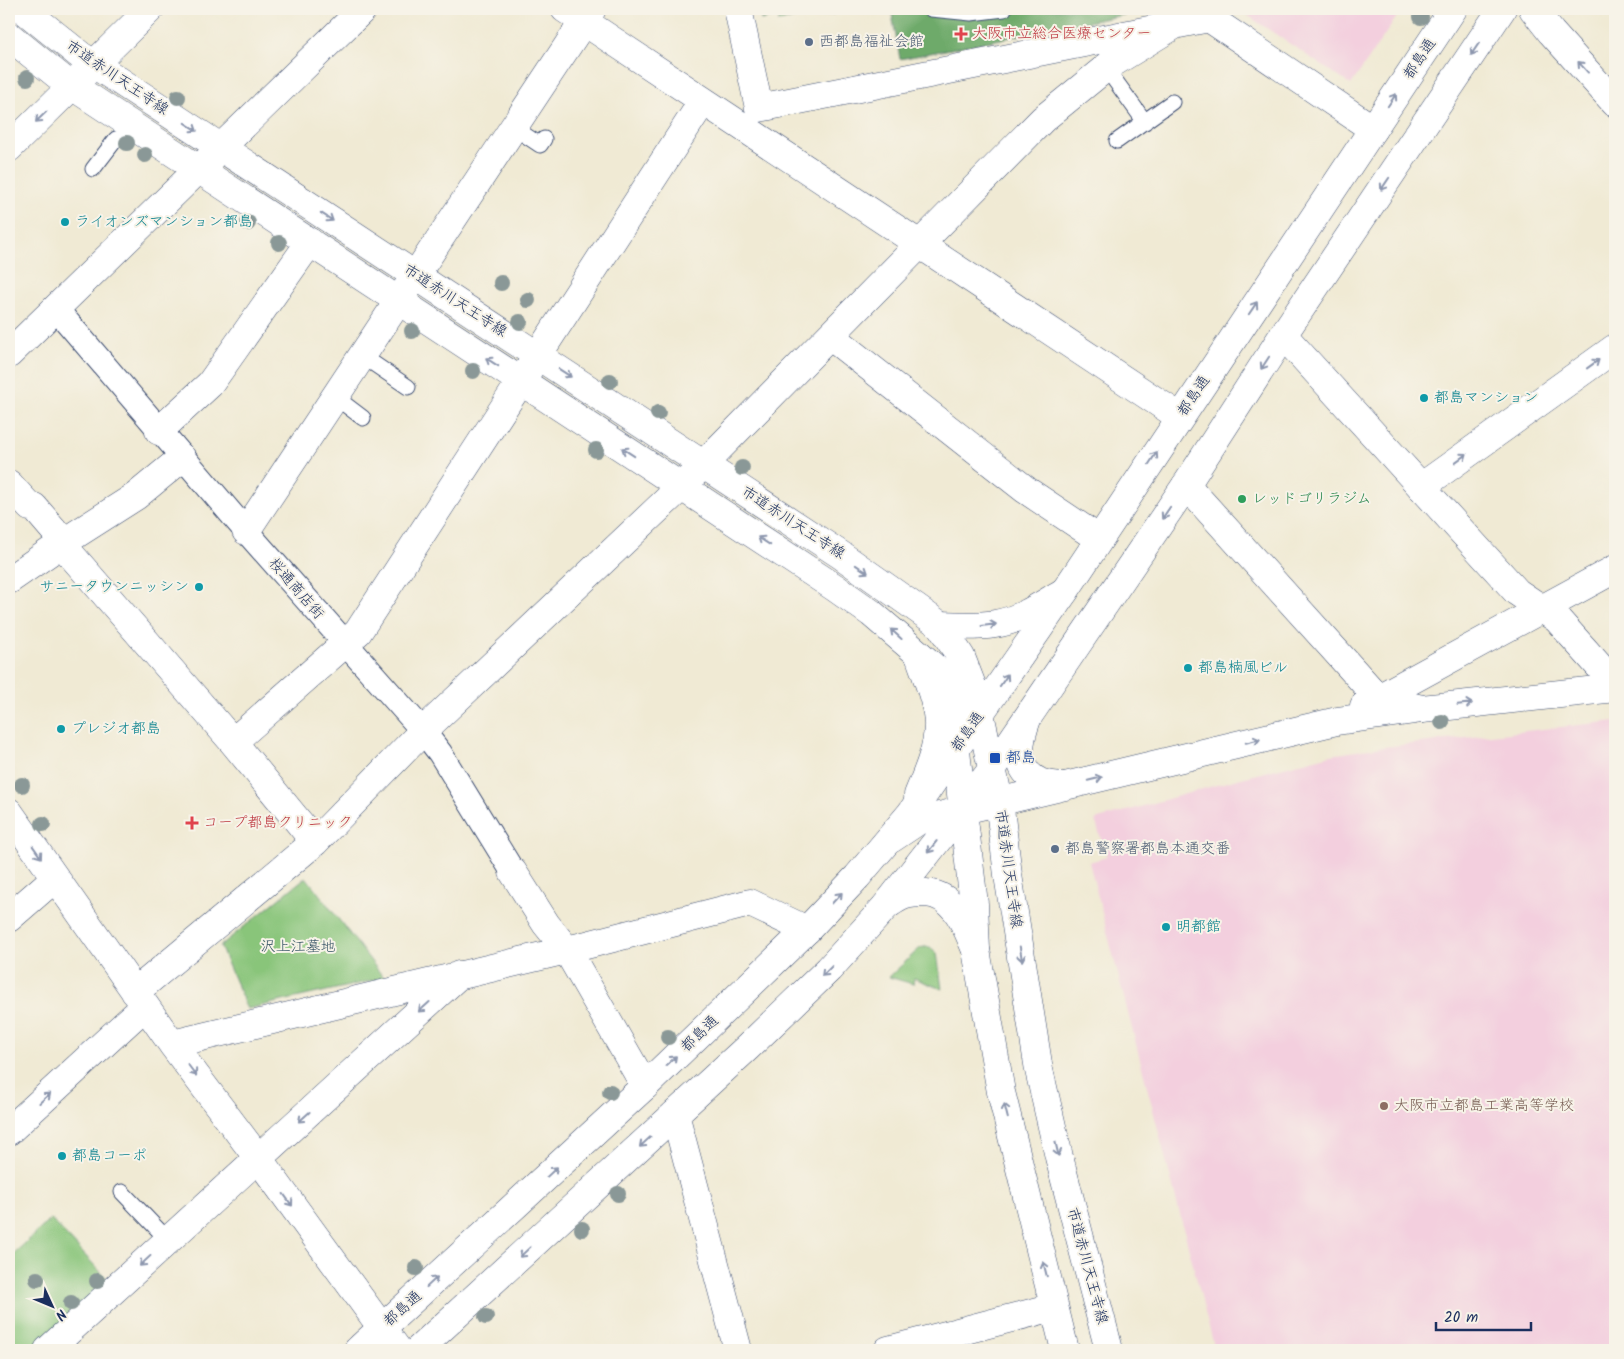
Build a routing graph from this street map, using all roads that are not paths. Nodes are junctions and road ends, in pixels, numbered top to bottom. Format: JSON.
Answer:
{"nodes":[{"id":1,"x":23,"y":9,"type":"edge"},
{"id":2,"x":150,"y":9,"type":"edge"},
{"id":3,"x":363,"y":9,"type":"edge"},
{"id":4,"x":738,"y":9,"type":"edge"},
{"id":5,"x":931,"y":9,"type":"edge"},
{"id":6,"x":1004,"y":9,"type":"edge"},
{"id":7,"x":1454,"y":9,"type":"edge"},
{"id":8,"x":1502,"y":9,"type":"edge"},
{"id":9,"x":1533,"y":9,"type":"edge"},
{"id":10,"x":580,"y":13,"type":"edge"},
{"id":11,"x":1173,"y":26,"type":"junction"},
{"id":12,"x":9,"y":36,"type":"edge"},
{"id":13,"x":95,"y":64,"type":"junction"},
{"id":14,"x":1106,"y":68,"type":"junction"},
{"id":15,"x":72,"y":85,"type":"junction"},
{"id":16,"x":703,"y":101,"type":"junction"},
{"id":17,"x":1172,"y":102,"type":"dead end"},
{"id":18,"x":1615,"y":103,"type":"edge"},
{"id":19,"x":752,"y":118,"type":"junction"},
{"id":20,"x":1145,"y":122,"type":"junction"},
{"id":21,"x":513,"y":127,"type":"junction"},
{"id":22,"x":1373,"y":129,"type":"junction"},
{"id":23,"x":544,"y":138,"type":"dead end"},
{"id":24,"x":116,"y":139,"type":"dead end"},
{"id":25,"x":1117,"y":141,"type":"dead end"},
{"id":26,"x":221,"y":147,"type":"junction"},
{"id":27,"x":9,"y":148,"type":"edge"},
{"id":28,"x":93,"y":169,"type":"dead end"},
{"id":29,"x":199,"y":169,"type":"junction"},
{"id":30,"x":310,"y":242,"type":"junction"},
{"id":31,"x":920,"y":244,"type":"junction"},
{"id":32,"x":415,"y":275,"type":"junction"},
{"id":33,"x":399,"y":300,"type":"junction"},
{"id":34,"x":59,"y":313,"type":"junction"},
{"id":35,"x":1283,"y":335,"type":"junction"},
{"id":36,"x":830,"y":336,"type":"junction"},
{"id":37,"x":1615,"y":348,"type":"edge"},
{"id":38,"x":9,"y":354,"type":"edge"},
{"id":39,"x":361,"y":355,"type":"junction"},
{"id":40,"x":538,"y":356,"type":"junction"},
{"id":41,"x":521,"y":381,"type":"junction"},
{"id":42,"x":408,"y":387,"type":"dead end"},
{"id":43,"x":334,"y":396,"type":"junction"},
{"id":44,"x":1180,"y":417,"type":"junction"},
{"id":45,"x":363,"y":418,"type":"dead end"},
{"id":46,"x":159,"y":431,"type":"junction"},
{"id":47,"x":182,"y":458,"type":"junction"},
{"id":48,"x":704,"y":464,"type":"junction"},
{"id":49,"x":9,"y":484,"type":"edge"},
{"id":50,"x":1186,"y":485,"type":"junction"},
{"id":51,"x":681,"y":487,"type":"junction"},
{"id":52,"x":1421,"y":487,"type":"junction"},
{"id":53,"x":246,"y":531,"type":"junction"},
{"id":54,"x":1099,"y":539,"type":"junction"},
{"id":55,"x":64,"y":542,"type":"junction"},
{"id":56,"x":1615,"y":569,"type":"edge"},
{"id":57,"x":9,"y":580,"type":"edge"},
{"id":58,"x":1065,"y":591,"type":"junction"},
{"id":59,"x":1541,"y":610,"type":"junction"},
{"id":60,"x":940,"y":625,"type":"junction"},
{"id":61,"x":345,"y":644,"type":"junction"},
{"id":62,"x":919,"y":655,"type":"junction"},
{"id":63,"x":1615,"y":684,"type":"edge"},
{"id":64,"x":1615,"y":688,"type":"edge"},
{"id":65,"x":1378,"y":698,"type":"junction"},
{"id":66,"x":1422,"y":709,"type":"junction"},
{"id":67,"x":981,"y":714,"type":"junction"},
{"id":68,"x":1028,"y":716,"type":"junction"},
{"id":69,"x":1336,"y":721,"type":"junction"},
{"id":70,"x":423,"y":731,"type":"junction"},
{"id":71,"x":233,"y":742,"type":"junction"},
{"id":72,"x":956,"y":749,"type":"junction"},
{"id":73,"x":993,"y":768,"type":"junction"},
{"id":74,"x":1063,"y":786,"type":"junction"},
{"id":75,"x":999,"y":800,"type":"junction"},
{"id":76,"x":962,"y":809,"type":"junction"},
{"id":77,"x":9,"y":812,"type":"edge"},
{"id":78,"x":911,"y":813,"type":"junction"},
{"id":79,"x":315,"y":842,"type":"junction"},
{"id":80,"x":885,"y":844,"type":"junction"},
{"id":81,"x":512,"y":872,"type":"joint"},
{"id":82,"x":55,"y":878,"type":"junction"},
{"id":83,"x":886,"y":906,"type":"junction"},
{"id":84,"x":9,"y":918,"type":"edge"},
{"id":85,"x":807,"y":930,"type":"junction"},
{"id":86,"x":567,"y":950,"type":"junction"},
{"id":87,"x":976,"y":950,"type":"junction"},
{"id":88,"x":460,"y":974,"type":"junction"},
{"id":89,"x":140,"y":999,"type":"junction"},
{"id":90,"x":172,"y":1044,"type":"junction"},
{"id":91,"x":646,"y":1086,"type":"junction"},
{"id":92,"x":675,"y":1114,"type":"junction"},
{"id":93,"x":9,"y":1131,"type":"edge"},
{"id":94,"x":258,"y":1158,"type":"junction"},
{"id":95,"x":122,"y":1192,"type":"dead end"},
{"id":96,"x":168,"y":1240,"type":"junction"},
{"id":97,"x":1054,"y":1307,"type":"junction"},
{"id":98,"x":382,"y":1328,"type":"junction"},
{"id":99,"x":48,"y":1350,"type":"edge"},
{"id":100,"x":358,"y":1350,"type":"edge"},
{"id":101,"x":398,"y":1350,"type":"edge"},
{"id":102,"x":418,"y":1350,"type":"edge"},
{"id":103,"x":738,"y":1350,"type":"edge"},
{"id":104,"x":888,"y":1350,"type":"edge"},
{"id":105,"x":1065,"y":1350,"type":"edge"},
{"id":106,"x":1109,"y":1350,"type":"edge"}],
"edges":[{"from":1,"to":13,"type":"street","name":"市道赤川天王寺線"},
{"from":2,"to":13,"type":"street"},
{"from":3,"to":26,"type":"street"},
{"from":4,"to":19,"type":"street"},
{"from":5,"to":6,"type":"lane"},
{"from":22,"to":7,"type":"street","name":"都島通","one_way":true},
{"from":8,"to":35,"type":"street","one_way":true},
{"from":18,"to":9,"type":"street","one_way":true},
{"from":10,"to":16,"type":"street"},
{"from":10,"to":21,"type":"street"},
{"from":11,"to":14,"type":"street"},
{"from":11,"to":19,"type":"street"},
{"from":11,"to":22,"type":"street"},
{"from":12,"to":15,"type":"street","name":"市道赤川天王寺線"},
{"from":13,"to":15,"type":"street"},
{"from":13,"to":26,"type":"street","name":"市道赤川天王寺線","one_way":true},
{"from":14,"to":20,"type":"lane"},
{"from":14,"to":31,"type":"street"},
{"from":15,"to":27,"type":"street","one_way":true},
{"from":15,"to":29,"type":"street","name":"市道赤川天王寺線"},
{"from":16,"to":19,"type":"street"},
{"from":16,"to":40,"type":"street"},
{"from":17,"to":20,"type":"lane"},
{"from":19,"to":31,"type":"street"},
{"from":20,"to":25,"type":"lane"},
{"from":21,"to":23,"type":"lane"},
{"from":21,"to":32,"type":"street"},
{"from":44,"to":22,"type":"street","name":"都島通","one_way":true},
{"from":24,"to":28,"type":"lane"},
{"from":26,"to":29,"type":"street"},
{"from":26,"to":32,"type":"street","name":"市道赤川天王寺線","one_way":true},
{"from":29,"to":30,"type":"street","name":"市道赤川天王寺線"},
{"from":29,"to":34,"type":"street"},
{"from":30,"to":33,"type":"street","name":"市道赤川天王寺線"},
{"from":30,"to":46,"type":"street"},
{"from":31,"to":36,"type":"street"},
{"from":31,"to":44,"type":"street"},
{"from":32,"to":33,"type":"street"},
{"from":32,"to":40,"type":"street","name":"市道赤川天王寺線"},
{"from":33,"to":39,"type":"street"},
{"from":41,"to":33,"type":"street","name":"市道赤川天王寺線","one_way":true},
{"from":34,"to":38,"type":"street"},
{"from":34,"to":46,"type":"street","name":"桜通商店街"},
{"from":35,"to":50,"type":"street","one_way":true},
{"from":35,"to":52,"type":"street"},
{"from":36,"to":48,"type":"street"},
{"from":36,"to":54,"type":"street"},
{"from":52,"to":37,"type":"street","one_way":true},
{"from":39,"to":42,"type":"lane"},
{"from":39,"to":43,"type":"street"},
{"from":40,"to":41,"type":"street"},
{"from":40,"to":48,"type":"street","name":"市道赤川天王寺線","one_way":true},
{"from":51,"to":41,"type":"street","name":"市道赤川天王寺線","one_way":true},
{"from":41,"to":61,"type":"street"},
{"from":43,"to":45,"type":"lane"},
{"from":43,"to":53,"type":"street"},
{"from":54,"to":44,"type":"street","name":"都島通","one_way":true},
{"from":46,"to":47,"type":"street","name":"桜通商店街"},
{"from":47,"to":53,"type":"street","name":"桜通商店街"},
{"from":47,"to":55,"type":"street"},
{"from":48,"to":51,"type":"street"},
{"from":48,"to":60,"type":"street","name":"市道赤川天王寺線","one_way":true},
{"from":49,"to":55,"type":"street"},
{"from":50,"to":65,"type":"street"},
{"from":50,"to":68,"type":"street","one_way":true},
{"from":62,"to":51,"type":"street","name":"市道赤川天王寺線","one_way":true},
{"from":51,"to":70,"type":"street"},
{"from":52,"to":59,"type":"street"},
{"from":53,"to":61,"type":"street","name":"桜通商店街"},
{"from":54,"to":58,"type":"street","name":"都島通"},
{"from":55,"to":57,"type":"street"},
{"from":55,"to":71,"type":"street"},
{"from":56,"to":59,"type":"street"},
{"from":60,"to":58,"type":"street","one_way":true},
{"from":67,"to":58,"type":"street","name":"都島通","one_way":true},
{"from":59,"to":63,"type":"street"},
{"from":59,"to":65,"type":"street"},
{"from":60,"to":67,"type":"street","name":"市道赤川天王寺線"},
{"from":61,"to":70,"type":"street","name":"桜通商店街"},
{"from":61,"to":71,"type":"street"},
{"from":62,"to":72,"type":"street","name":"市道赤川天王寺線"},
{"from":62,"to":78,"type":"street"},
{"from":66,"to":64,"type":"street","one_way":true},
{"from":65,"to":66,"type":"street"},
{"from":65,"to":69,"type":"street"},
{"from":66,"to":69,"type":"street"},
{"from":67,"to":72,"type":"street","name":"都島通"},
{"from":67,"to":73,"type":"street","name":"市道赤川天王寺線"},
{"from":68,"to":73,"type":"street"},
{"from":68,"to":74,"type":"street"},
{"from":74,"to":69,"type":"street","one_way":true},
{"from":70,"to":79,"type":"street"},
{"from":70,"to":81,"type":"street","name":"桜通商店街"},
{"from":71,"to":79,"type":"street"},
{"from":72,"to":76,"type":"street","name":"市道赤川天王寺線"},
{"from":72,"to":78,"type":"street","name":"都島通"},
{"from":73,"to":75,"type":"street","name":"市道赤川天王寺線"},
{"from":73,"to":76,"type":"street"},
{"from":74,"to":75,"type":"street"},
{"from":75,"to":76,"type":"street"},
{"from":75,"to":106,"type":"street","name":"市道赤川天王寺線","one_way":true},
{"from":76,"to":80,"type":"street"},
{"from":76,"to":83,"type":"street","one_way":true},
{"from":76,"to":87,"type":"street","name":"市道赤川天王寺線"},
{"from":77,"to":82,"type":"street","one_way":true},
{"from":78,"to":80,"type":"street","name":"都島通"},
{"from":79,"to":89,"type":"street"},
{"from":85,"to":80,"type":"street","name":"都島通","one_way":true},
{"from":81,"to":86,"type":"street"},
{"from":82,"to":84,"type":"street"},
{"from":82,"to":89,"type":"street"},
{"from":83,"to":87,"type":"street"},
{"from":83,"to":92,"type":"street","one_way":true},
{"from":85,"to":86,"type":"street"},
{"from":91,"to":85,"type":"street","name":"都島通","one_way":true},
{"from":86,"to":88,"type":"street"},
{"from":86,"to":91,"type":"street"},
{"from":97,"to":87,"type":"street","name":"市道赤川天王寺線","one_way":true},
{"from":88,"to":90,"type":"street"},
{"from":88,"to":94,"type":"street","one_way":true},
{"from":89,"to":90,"type":"street"},
{"from":93,"to":89,"type":"street","one_way":true},
{"from":90,"to":94,"type":"street","one_way":true},
{"from":98,"to":91,"type":"street","name":"都島通","one_way":true},
{"from":92,"to":102,"type":"street","one_way":true},
{"from":92,"to":103,"type":"street"},
{"from":94,"to":96,"type":"street"},
{"from":94,"to":98,"type":"street","one_way":true},
{"from":95,"to":96,"type":"lane"},
{"from":96,"to":99,"type":"street","one_way":true},
{"from":97,"to":104,"type":"street"},
{"from":97,"to":105,"type":"street","name":"市道赤川天王寺線"},
{"from":98,"to":100,"type":"street","name":"都島通"},
{"from":98,"to":101,"type":"street"}]}
